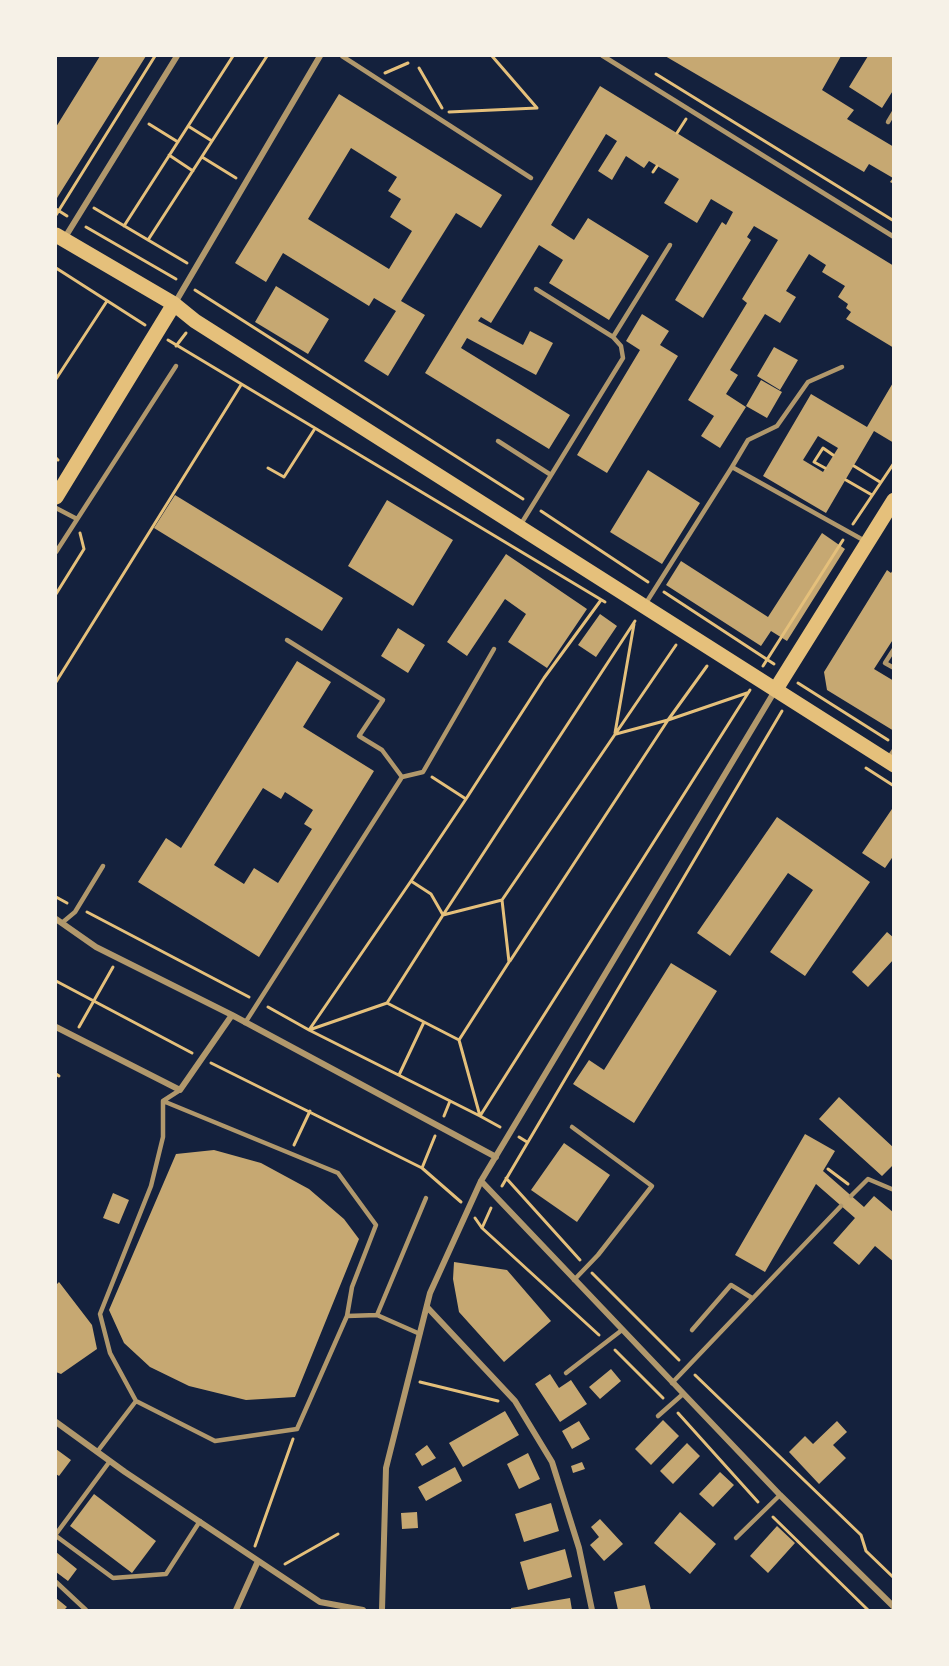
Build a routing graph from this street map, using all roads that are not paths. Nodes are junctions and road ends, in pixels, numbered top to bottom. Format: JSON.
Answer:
{"nodes":[{"id":1,"x":177,"y":56,"type":"edge"},
{"id":2,"x":320,"y":56,"type":"edge"},
{"id":3,"x":342,"y":56,"type":"edge"},
{"id":4,"x":603,"y":56,"type":"edge"},
{"id":5,"x":894,"y":112,"type":"edge"},
{"id":6,"x":888,"y":122,"type":"dead end"},
{"id":7,"x":531,"y":178,"type":"dead end"},
{"id":8,"x":894,"y":237,"type":"edge"},
{"id":9,"x":58,"y":242,"type":"edge"},
{"id":10,"x":670,"y":245,"type":"dead end"},
{"id":11,"x":536,"y":289,"type":"dead end"},
{"id":12,"x":174,"y":304,"type":"junction"},
{"id":13,"x":613,"y":337,"type":"junction"},
{"id":14,"x":176,"y":366,"type":"dead end"},
{"id":15,"x":843,"y":367,"type":"dead end"},
{"id":16,"x":498,"y":441,"type":"dead end"},
{"id":17,"x":732,"y":467,"type":"junction"},
{"id":18,"x":551,"y":475,"type":"junction"},
{"id":19,"x":56,"y":497,"type":"edge"},
{"id":20,"x":56,"y":508,"type":"edge"},
{"id":21,"x":891,"y":508,"type":"edge"},
{"id":22,"x":77,"y":519,"type":"junction"},
{"id":23,"x":519,"y":526,"type":"junction"},
{"id":24,"x":867,"y":542,"type":"junction"},
{"id":25,"x":56,"y":552,"type":"edge"},
{"id":26,"x":644,"y":605,"type":"junction"},
{"id":27,"x":287,"y":640,"type":"dead end"},
{"id":28,"x":494,"y":649,"type":"dead end"},
{"id":29,"x":894,"y":649,"type":"edge"},
{"id":30,"x":894,"y":668,"type":"edge"},
{"id":31,"x":776,"y":689,"type":"junction"},
{"id":32,"x":891,"y":759,"type":"edge"},
{"id":33,"x":402,"y":777,"type":"junction"},
{"id":34,"x":103,"y":866,"type":"dead end"},
{"id":35,"x":56,"y":919,"type":"edge"},
{"id":36,"x":63,"y":922,"type":"junction"},
{"id":37,"x":232,"y":1015,"type":"junction"},
{"id":38,"x":245,"y":1023,"type":"junction"},
{"id":39,"x":56,"y":1027,"type":"edge"},
{"id":40,"x":180,"y":1090,"type":"junction"},
{"id":41,"x":163,"y":1101,"type":"junction"},
{"id":42,"x":572,"y":1127,"type":"dead end"},
{"id":43,"x":496,"y":1157,"type":"junction"},
{"id":44,"x":481,"y":1181,"type":"junction"},
{"id":45,"x":894,"y":1190,"type":"edge"},
{"id":46,"x":851,"y":1196,"type":"dead end"},
{"id":47,"x":426,"y":1198,"type":"dead end"},
{"id":48,"x":841,"y":1206,"type":"dead end"},
{"id":49,"x":574,"y":1280,"type":"junction"},
{"id":50,"x":752,"y":1298,"type":"junction"},
{"id":51,"x":427,"y":1307,"type":"junction"},
{"id":52,"x":377,"y":1315,"type":"junction"},
{"id":53,"x":347,"y":1316,"type":"junction"},
{"id":54,"x":622,"y":1330,"type":"junction"},
{"id":55,"x":692,"y":1330,"type":"dead end"},
{"id":56,"x":420,"y":1334,"type":"junction"},
{"id":57,"x":566,"y":1373,"type":"dead end"},
{"id":58,"x":672,"y":1383,"type":"junction"},
{"id":59,"x":683,"y":1394,"type":"junction"},
{"id":60,"x":136,"y":1401,"type":"junction"},
{"id":61,"x":658,"y":1416,"type":"dead end"},
{"id":62,"x":56,"y":1422,"type":"edge"},
{"id":63,"x":97,"y":1452,"type":"junction"},
{"id":64,"x":110,"y":1461,"type":"junction"},
{"id":65,"x":780,"y":1495,"type":"junction"},
{"id":66,"x":200,"y":1521,"type":"junction"},
{"id":67,"x":56,"y":1535,"type":"edge"},
{"id":68,"x":736,"y":1538,"type":"dead end"},
{"id":69,"x":258,"y":1561,"type":"junction"},
{"id":70,"x":56,"y":1582,"type":"edge"},
{"id":71,"x":894,"y":1607,"type":"edge"},
{"id":72,"x":86,"y":1611,"type":"edge"},
{"id":73,"x":236,"y":1611,"type":"edge"},
{"id":74,"x":363,"y":1611,"type":"edge"},
{"id":75,"x":382,"y":1611,"type":"edge"},
{"id":76,"x":592,"y":1611,"type":"edge"}],
"edges":[{"from":1,"to":9,"type":"street"},
{"from":2,"to":12,"type":"street"},
{"from":3,"to":7,"type":"lane"},
{"from":4,"to":8,"type":"street"},
{"from":5,"to":6,"type":"lane"},
{"from":9,"to":12,"type":"main road"},
{"from":10,"to":13,"type":"lane"},
{"from":11,"to":13,"type":"lane"},
{"from":12,"to":19,"type":"main road"},
{"from":12,"to":23,"type":"main road"},
{"from":13,"to":18,"type":"lane"},
{"from":14,"to":22,"type":"lane"},
{"from":15,"to":17,"type":"lane"},
{"from":16,"to":18,"type":"lane"},
{"from":17,"to":24,"type":"lane"},
{"from":17,"to":26,"type":"lane"},
{"from":18,"to":23,"type":"lane"},
{"from":20,"to":22,"type":"lane"},
{"from":21,"to":24,"type":"main road"},
{"from":22,"to":25,"type":"lane"},
{"from":23,"to":26,"type":"main road"},
{"from":24,"to":31,"type":"main road"},
{"from":26,"to":31,"type":"main road"},
{"from":27,"to":33,"type":"lane"},
{"from":28,"to":33,"type":"lane"},
{"from":29,"to":30,"type":"lane"},
{"from":31,"to":32,"type":"main road"},
{"from":31,"to":43,"type":"street"},
{"from":33,"to":38,"type":"lane"},
{"from":34,"to":36,"type":"lane"},
{"from":35,"to":36,"type":"street"},
{"from":36,"to":37,"type":"street"},
{"from":37,"to":38,"type":"street"},
{"from":37,"to":40,"type":"street"},
{"from":38,"to":43,"type":"street"},
{"from":39,"to":40,"type":"street"},
{"from":40,"to":41,"type":"lane"},
{"from":41,"to":53,"type":"lane"},
{"from":41,"to":60,"type":"lane"},
{"from":42,"to":49,"type":"lane"},
{"from":43,"to":44,"type":"street"},
{"from":44,"to":49,"type":"street"},
{"from":44,"to":51,"type":"street"},
{"from":45,"to":46,"type":"lane"},
{"from":47,"to":52,"type":"lane"},
{"from":48,"to":50,"type":"lane"},
{"from":49,"to":54,"type":"street"},
{"from":50,"to":55,"type":"lane"},
{"from":50,"to":58,"type":"lane"},
{"from":51,"to":56,"type":"street"},
{"from":51,"to":76,"type":"street"},
{"from":52,"to":53,"type":"lane"},
{"from":52,"to":56,"type":"lane"},
{"from":53,"to":60,"type":"lane"},
{"from":54,"to":57,"type":"lane"},
{"from":54,"to":58,"type":"street"},
{"from":56,"to":75,"type":"street"},
{"from":58,"to":59,"type":"street"},
{"from":59,"to":61,"type":"lane"},
{"from":59,"to":65,"type":"street"},
{"from":60,"to":63,"type":"lane"},
{"from":62,"to":63,"type":"street"},
{"from":63,"to":64,"type":"street"},
{"from":64,"to":66,"type":"street"},
{"from":64,"to":67,"type":"lane"},
{"from":65,"to":68,"type":"lane"},
{"from":65,"to":71,"type":"street"},
{"from":66,"to":67,"type":"lane"},
{"from":66,"to":69,"type":"street"},
{"from":69,"to":73,"type":"street"},
{"from":69,"to":74,"type":"street"},
{"from":70,"to":72,"type":"lane"}]}
